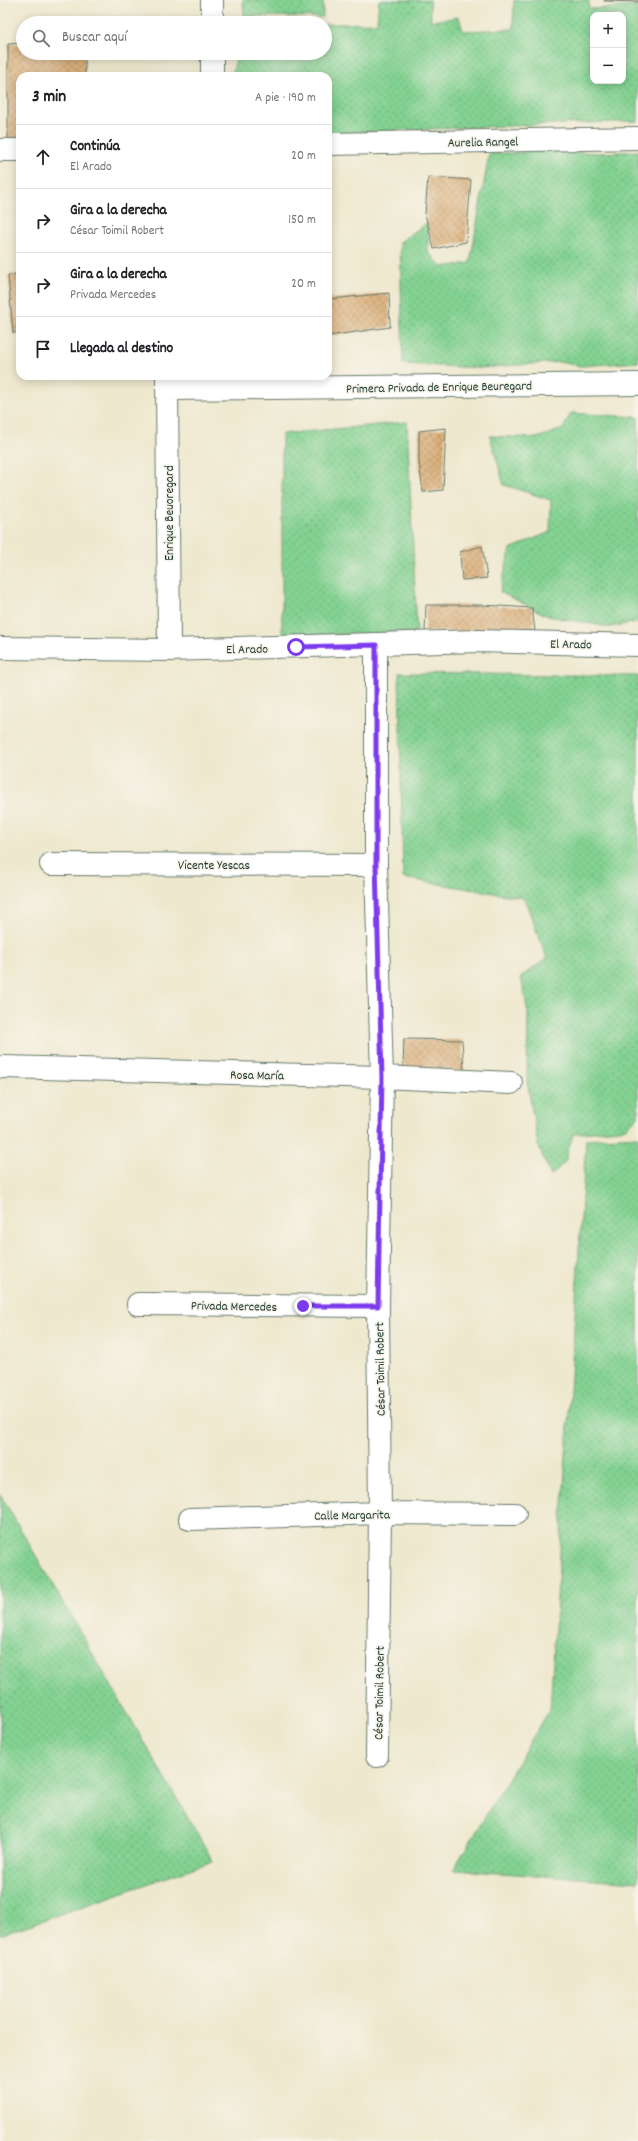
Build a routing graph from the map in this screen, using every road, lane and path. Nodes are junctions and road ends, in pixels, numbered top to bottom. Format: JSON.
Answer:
{"nodes":[{"id":1,"x":212,"y":0,"type":"edge"},
{"id":2,"x":212,"y":16,"type":"edge"},
{"id":3,"x":212,"y":60,"type":"edge"},
{"id":4,"x":212,"y":72,"type":"edge"},
{"id":5,"x":638,"y":138,"type":"edge"},
{"id":6,"x":332,"y":144,"type":"edge"},
{"id":7,"x":0,"y":150,"type":"edge"},
{"id":8,"x":16,"y":150,"type":"edge"},
{"id":9,"x":167,"y":383,"type":"edge"},
{"id":10,"x":638,"y":384,"type":"edge"},
{"id":11,"x":376,"y":645,"type":"junction"},
{"id":12,"x":638,"y":645,"type":"edge"},
{"id":13,"x":0,"y":648,"type":"edge"},
{"id":14,"x":169,"y":650,"type":"junction"},
{"id":15,"x":51,"y":864,"type":"dead end"},
{"id":16,"x":376,"y":865,"type":"junction"},
{"id":17,"x":3,"y":1067,"type":"dead end"},
{"id":18,"x":382,"y":1077,"type":"junction"},
{"id":19,"x":511,"y":1083,"type":"dead end"},
{"id":20,"x":138,"y":1304,"type":"dead end"},
{"id":21,"x":378,"y":1306,"type":"junction"},
{"id":22,"x":380,"y":1514,"type":"junction"},
{"id":23,"x":515,"y":1514,"type":"dead end"},
{"id":24,"x":190,"y":1519,"type":"dead end"},
{"id":25,"x":377,"y":1756,"type":"dead end"}],
"edges":[{"from":1,"to":2,"type":"street"},
{"from":3,"to":4,"type":"street"},
{"from":5,"to":6,"type":"street","name":"Aurelia Rangel"},
{"from":7,"to":8,"type":"street"},
{"from":9,"to":10,"type":"street","name":"Primera Privada de Enrique Beuregard"},
{"from":9,"to":14,"type":"street","name":"Enrique Beuoregard"},
{"from":11,"to":12,"type":"street","name":"El Arado"},
{"from":11,"to":14,"type":"street","name":"El Arado"},
{"from":11,"to":16,"type":"street","name":"César Toimil Robert"},
{"from":13,"to":14,"type":"street","name":"El Arado"},
{"from":15,"to":16,"type":"street","name":"Vicente Yescas"},
{"from":16,"to":18,"type":"street","name":"César Toimil Robert"},
{"from":17,"to":18,"type":"street","name":"Rosa María"},
{"from":18,"to":19,"type":"street","name":"Rosa María"},
{"from":18,"to":21,"type":"street","name":"César Toimil Robert"},
{"from":20,"to":21,"type":"street","name":"Privada Mercedes"},
{"from":21,"to":22,"type":"street","name":"César Toimil Robert"},
{"from":22,"to":23,"type":"street","name":"Calle Margarita"},
{"from":22,"to":24,"type":"street","name":"Calle Margarita"},
{"from":22,"to":25,"type":"street","name":"César Toimil Robert"}]}
